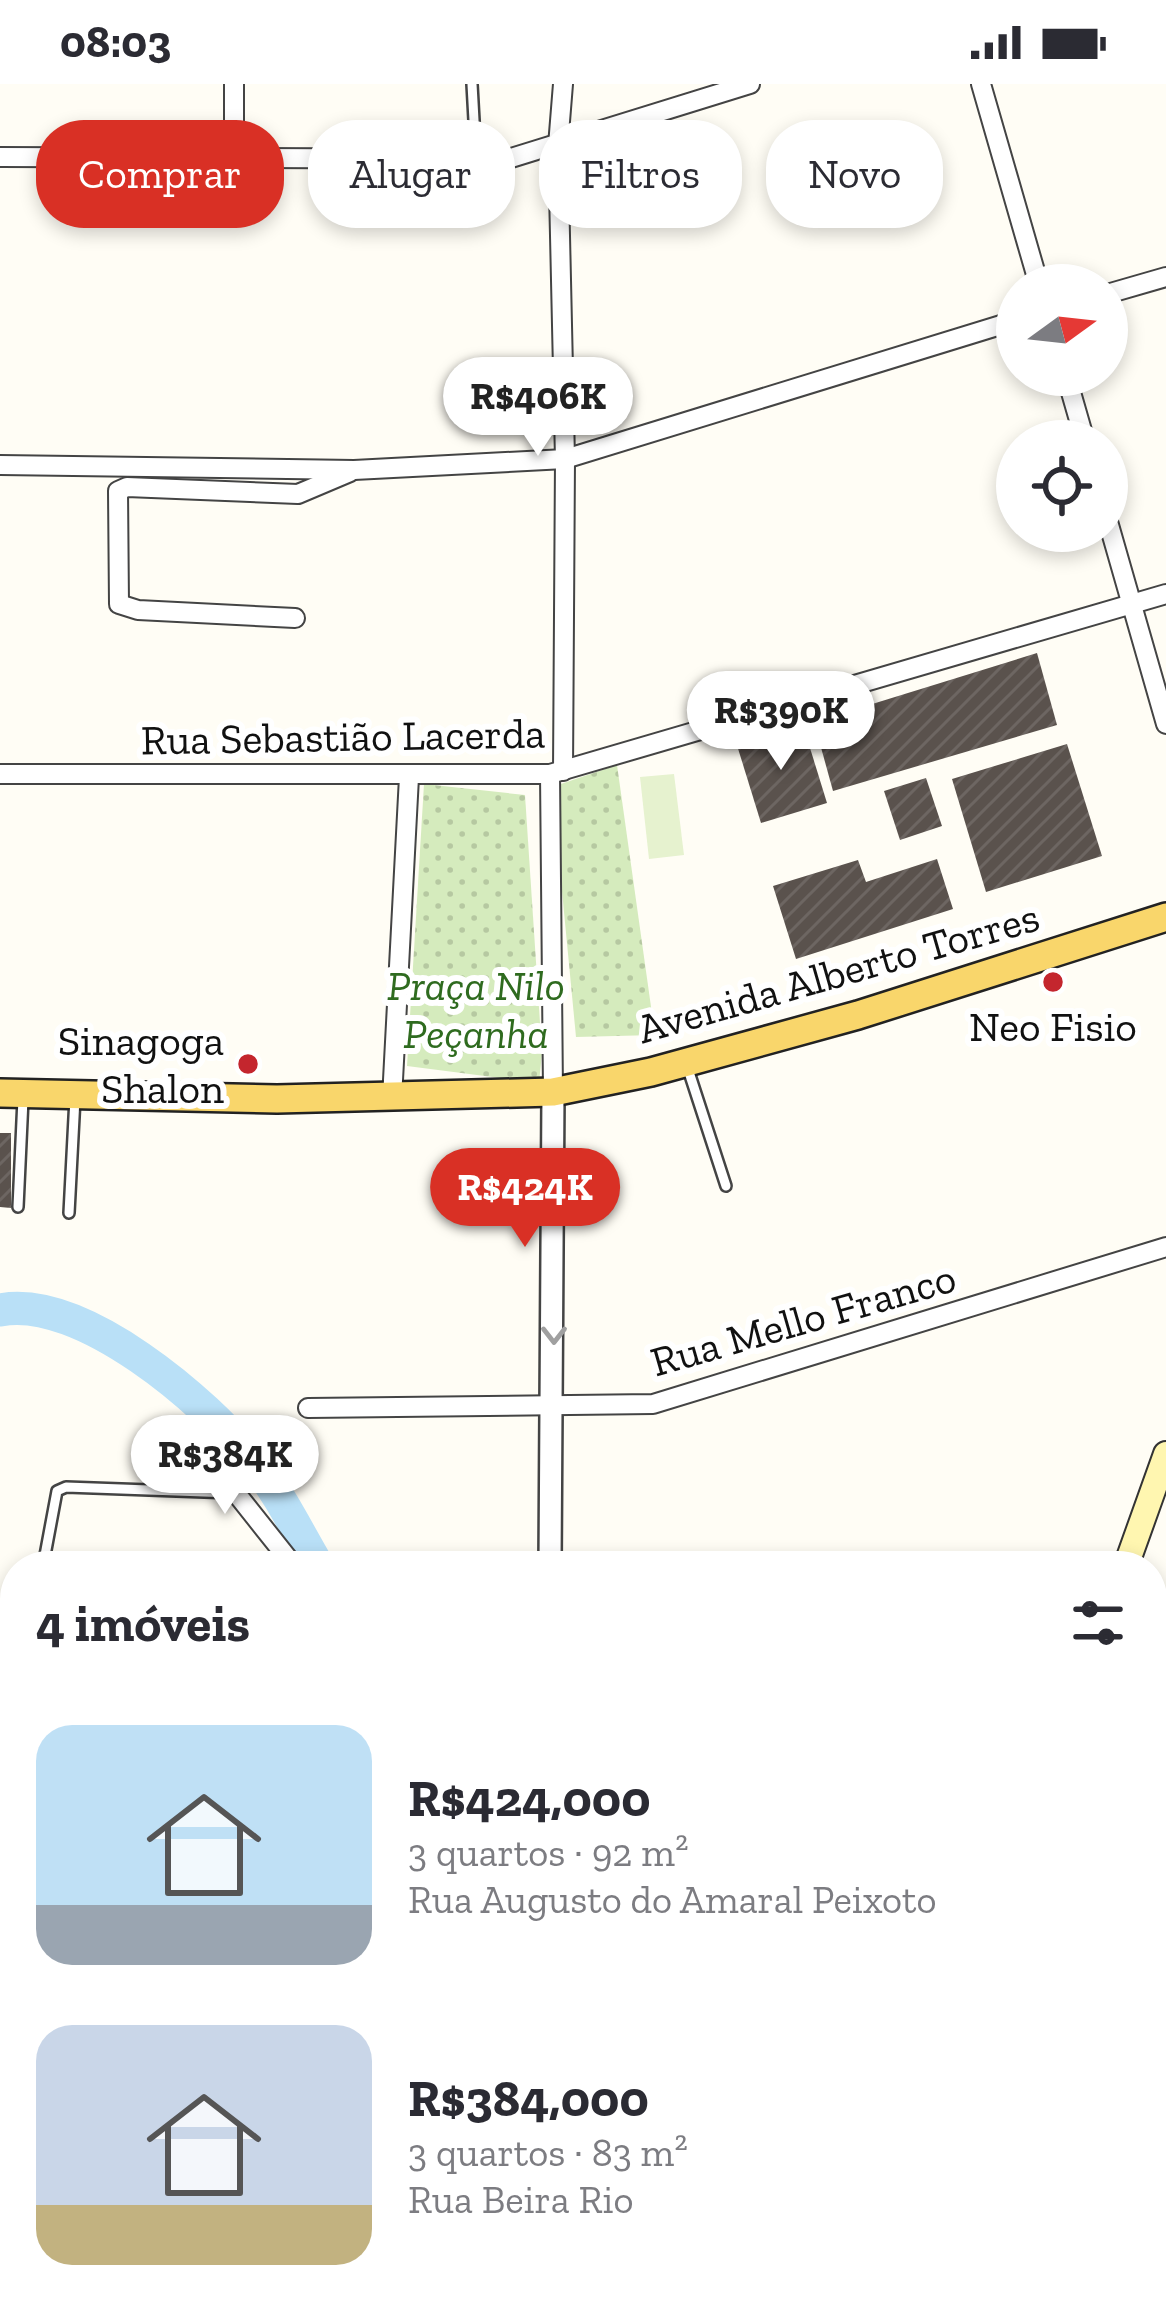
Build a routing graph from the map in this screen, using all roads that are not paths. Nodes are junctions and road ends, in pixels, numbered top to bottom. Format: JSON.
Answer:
{"nodes":[{"id":1,"x":234,"y":84,"type":"edge"},
{"id":2,"x":472,"y":84,"type":"edge"},
{"id":3,"x":563,"y":84,"type":"edge"},
{"id":4,"x":750,"y":84,"type":"edge"},
{"id":5,"x":982,"y":84,"type":"edge"},
{"id":6,"x":234,"y":120,"type":"edge"},
{"id":7,"x":474,"y":120,"type":"edge"},
{"id":8,"x":560,"y":120,"type":"edge"},
{"id":9,"x":639,"y":120,"type":"edge"},
{"id":10,"x":0,"y":157,"type":"edge"},
{"id":11,"x":36,"y":157,"type":"edge"},
{"id":12,"x":560,"y":228,"type":"edge"},
{"id":13,"x":1034,"y":264,"type":"edge"},
{"id":14,"x":1166,"y":277,"type":"edge"},
{"id":15,"x":1128,"y":288,"type":"edge"},
{"id":16,"x":996,"y":326,"type":"edge"},
{"id":17,"x":565,"y":459,"type":"junction"},
{"id":18,"x":0,"y":465,"type":"edge"},
{"id":19,"x":354,"y":470,"type":"junction"},
{"id":20,"x":1117,"y":552,"type":"edge"},
{"id":21,"x":1166,"y":594,"type":"edge"},
{"id":22,"x":1133,"y":606,"type":"junction"},
{"id":23,"x":295,"y":618,"type":"dead end"},
{"id":24,"x":1166,"y":724,"type":"edge"},
{"id":25,"x":556,"y":772,"type":"junction"},
{"id":26,"x":0,"y":774,"type":"edge"},
{"id":27,"x":409,"y":777,"type":"junction"},
{"id":28,"x":1166,"y":917,"type":"edge"},
{"id":29,"x":686,"y":1063,"type":"junction"},
{"id":30,"x":541,"y":1092,"type":"junction"},
{"id":31,"x":12,"y":1093,"type":"edge"},
{"id":32,"x":75,"y":1095,"type":"junction"},
{"id":33,"x":392,"y":1099,"type":"junction"},
{"id":34,"x":726,"y":1186,"type":"dead end"},
{"id":35,"x":18,"y":1207,"type":"dead end"},
{"id":36,"x":69,"y":1213,"type":"dead end"},
{"id":37,"x":1166,"y":1247,"type":"edge"},
{"id":38,"x":308,"y":1408,"type":"dead end"},
{"id":39,"x":554,"y":1408,"type":"junction"},
{"id":40,"x":193,"y":1439,"type":"dead end"},
{"id":41,"x":1166,"y":1454,"type":"edge"},
{"id":42,"x":241,"y":1493,"type":"junction"},
{"id":43,"x":46,"y":1551,"type":"edge"},
{"id":44,"x":283,"y":1551,"type":"edge"},
{"id":45,"x":550,"y":1551,"type":"edge"},
{"id":46,"x":1131,"y":1551,"type":"edge"}],
"edges":[{"from":1,"to":6,"type":"street"},
{"from":2,"to":7,"type":"lane"},
{"from":3,"to":8,"type":"street"},
{"from":4,"to":9,"type":"street"},
{"from":5,"to":13,"type":"street"},
{"from":10,"to":11,"type":"street"},
{"from":12,"to":17,"type":"street"},
{"from":14,"to":15,"type":"street"},
{"from":16,"to":17,"type":"street"},
{"from":17,"to":19,"type":"street"},
{"from":17,"to":25,"type":"street"},
{"from":18,"to":19,"type":"street"},
{"from":19,"to":23,"type":"street"},
{"from":20,"to":22,"type":"street"},
{"from":21,"to":22,"type":"street","name":"Rua Sebastião Lacerda"},
{"from":22,"to":24,"type":"street"},
{"from":22,"to":25,"type":"street","name":"Rua Sebastião Lacerda"},
{"from":25,"to":27,"type":"street","name":"Rua Sebastião Lacerda"},
{"from":25,"to":30,"type":"street"},
{"from":26,"to":27,"type":"street","name":"Rua Sebastião Lacerda"},
{"from":27,"to":33,"type":"street"},
{"from":28,"to":29,"type":"main road","name":"Avenida Alberto Torres"},
{"from":29,"to":30,"type":"main road","name":"Avenida Alberto Torres"},
{"from":29,"to":34,"type":"lane"},
{"from":30,"to":33,"type":"main road","name":"Avenida Alberto Torres"},
{"from":30,"to":39,"type":"street","one_way":true},
{"from":31,"to":32,"type":"main road","name":"Avenida Alberto Torres"},
{"from":31,"to":35,"type":"lane"},
{"from":32,"to":33,"type":"main road","name":"Avenida Alberto Torres"},
{"from":32,"to":36,"type":"lane"},
{"from":37,"to":39,"type":"street","name":"Rua Mello Franco"},
{"from":38,"to":39,"type":"street","name":"Rua Mello Franco"},
{"from":39,"to":45,"type":"street"},
{"from":40,"to":42,"type":"street"},
{"from":41,"to":46,"type":"main road"},
{"from":42,"to":43,"type":"lane"},
{"from":42,"to":44,"type":"street"}]}
